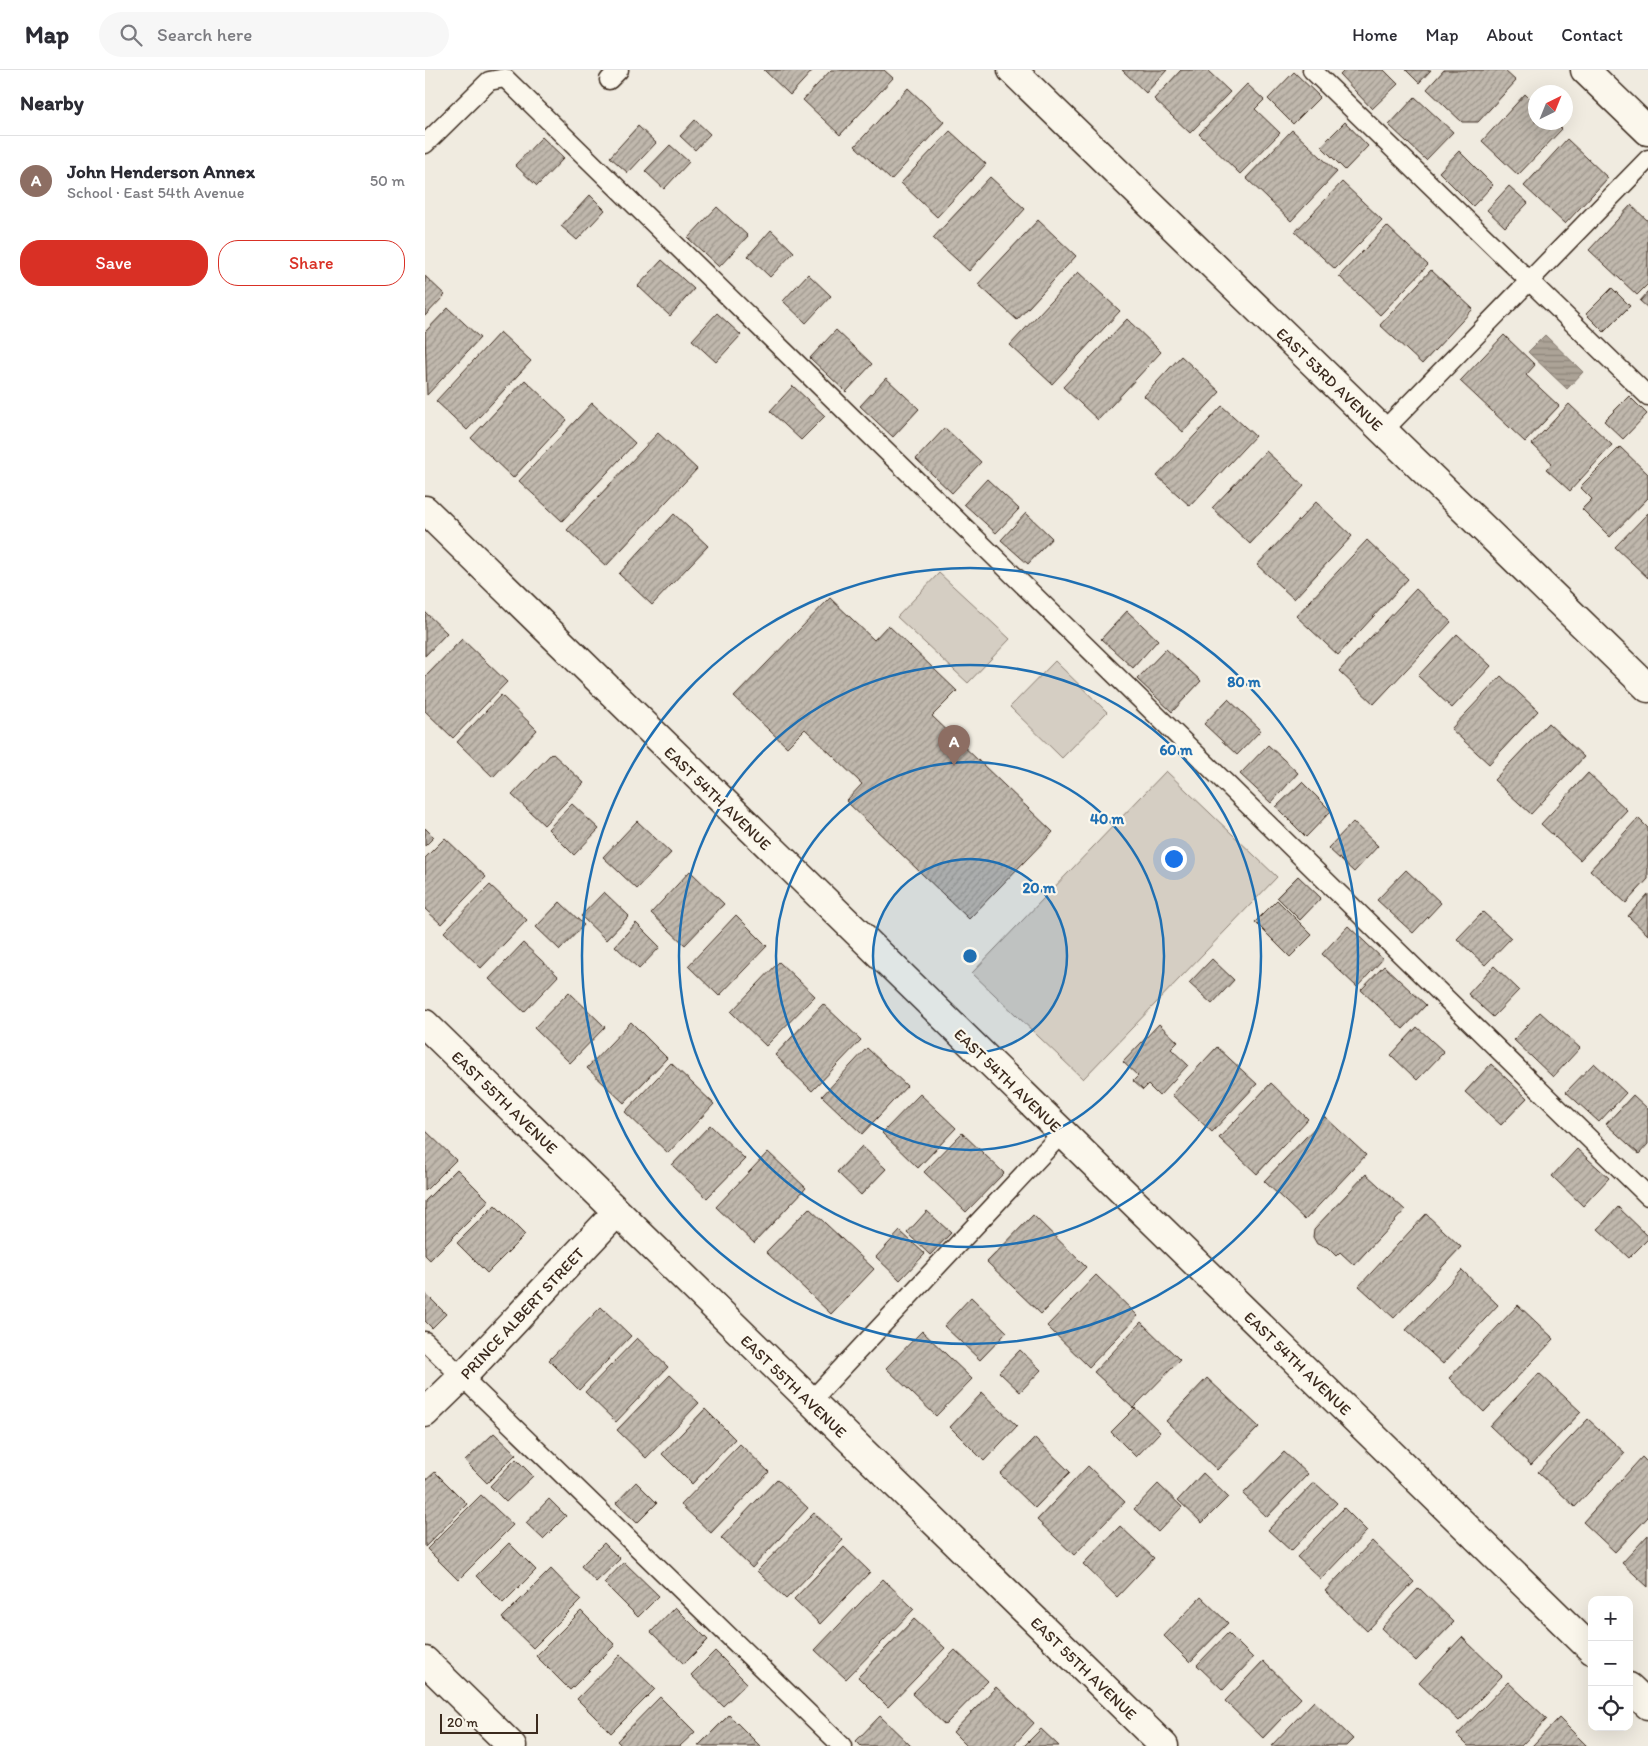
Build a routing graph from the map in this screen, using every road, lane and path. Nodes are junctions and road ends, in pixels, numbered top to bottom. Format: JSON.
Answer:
{"nodes":[{"id":1,"x":1012,"y":70,"type":"edge"},
{"id":2,"x":1312,"y":70,"type":"edge"},
{"id":3,"x":1585,"y":70,"type":"edge"},
{"id":4,"x":1648,"y":131,"type":"edge"},
{"id":5,"x":425,"y":144,"type":"edge"},
{"id":6,"x":1648,"y":159,"type":"edge"},
{"id":7,"x":1529,"y":280,"type":"junction"},
{"id":8,"x":1648,"y":396,"type":"edge"},
{"id":9,"x":1383,"y":431,"type":"junction"},
{"id":10,"x":425,"y":510,"type":"edge"},
{"id":11,"x":1648,"y":688,"type":"edge"},
{"id":12,"x":425,"y":1024,"type":"edge"},
{"id":13,"x":1062,"y":1133,"type":"junction"},
{"id":14,"x":1648,"y":1196,"type":"edge"},
{"id":15,"x":617,"y":1212,"type":"junction"},
{"id":16,"x":425,"y":1341,"type":"edge"},
{"id":17,"x":462,"y":1377,"type":"junction"},
{"id":18,"x":811,"y":1402,"type":"junction"},
{"id":19,"x":425,"y":1413,"type":"edge"},
{"id":20,"x":1588,"y":1646,"type":"edge"},
{"id":21,"x":425,"y":1662,"type":"edge"},
{"id":22,"x":1633,"y":1691,"type":"edge"},
{"id":23,"x":1648,"y":1705,"type":"edge"},
{"id":24,"x":512,"y":1746,"type":"edge"},
{"id":25,"x":842,"y":1746,"type":"edge"},
{"id":26,"x":1164,"y":1746,"type":"edge"}],
"edges":[{"from":1,"to":9,"type":"street","name":"EAST 53RD AVENUE"},
{"from":2,"to":7,"type":"lane"},
{"from":3,"to":4,"type":"street"},
{"from":5,"to":14,"type":"lane"},
{"from":6,"to":7,"type":"lane"},
{"from":7,"to":8,"type":"lane"},
{"from":7,"to":9,"type":"lane"},
{"from":9,"to":11,"type":"street","name":"EAST 53RD AVENUE"},
{"from":10,"to":13,"type":"street","name":"EAST 54TH AVENUE"},
{"from":12,"to":15,"type":"street","name":"EAST 55TH AVENUE"},
{"from":13,"to":18,"type":"lane"},
{"from":13,"to":20,"type":"street","name":"EAST 54TH AVENUE"},
{"from":15,"to":17,"type":"street","name":"PRINCE ALBERT STREET"},
{"from":15,"to":18,"type":"street","name":"EAST 55TH AVENUE"},
{"from":16,"to":17,"type":"lane"},
{"from":17,"to":19,"type":"street","name":"PRINCE ALBERT STREET"},
{"from":17,"to":25,"type":"lane"},
{"from":18,"to":26,"type":"street","name":"EAST 55TH AVENUE"},
{"from":21,"to":24,"type":"street"},
{"from":22,"to":23,"type":"street"}]}
